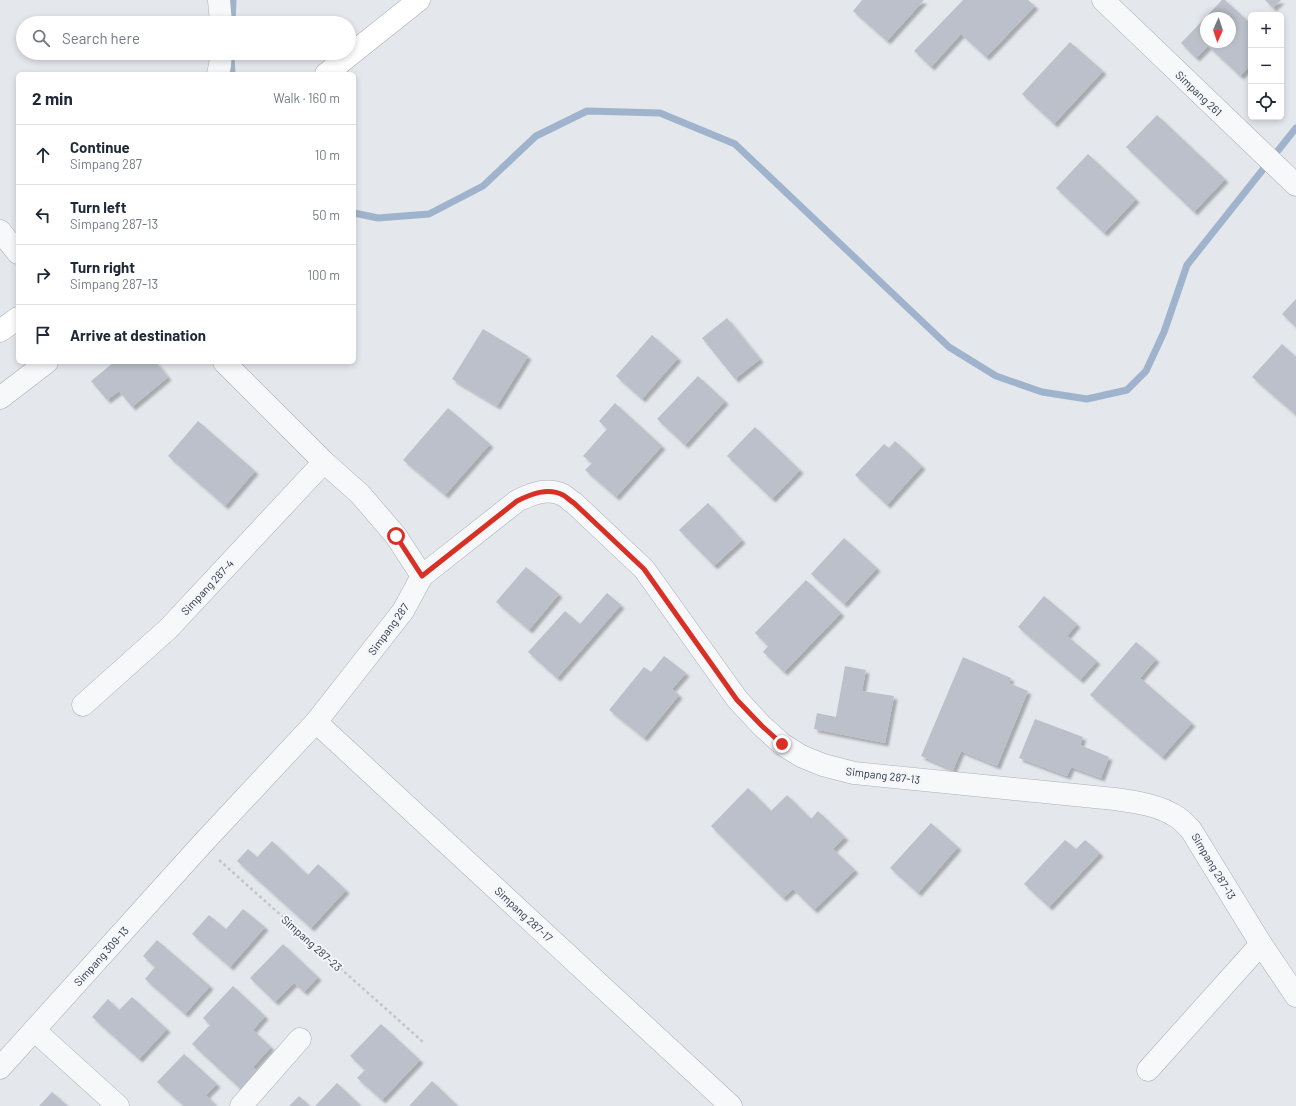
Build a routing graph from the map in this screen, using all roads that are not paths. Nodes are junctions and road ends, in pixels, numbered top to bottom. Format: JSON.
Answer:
{"nodes":[{"id":1,"x":219,"y":0,"type":"edge"},
{"id":2,"x":419,"y":0,"type":"edge"},
{"id":3,"x":1103,"y":0,"type":"edge"},
{"id":4,"x":220,"y":16,"type":"edge"},
{"id":5,"x":356,"y":50,"type":"edge"},
{"id":6,"x":220,"y":60,"type":"edge"},
{"id":7,"x":344,"y":60,"type":"edge"},
{"id":8,"x":218,"y":72,"type":"edge"},
{"id":9,"x":329,"y":72,"type":"edge"},
{"id":10,"x":1294,"y":183,"type":"edge"},
{"id":11,"x":0,"y":231,"type":"edge"},
{"id":12,"x":16,"y":251,"type":"edge"},
{"id":13,"x":16,"y":320,"type":"edge"},
{"id":14,"x":0,"y":332,"type":"edge"},
{"id":15,"x":44,"y":364,"type":"edge"},
{"id":16,"x":226,"y":364,"type":"edge"},
{"id":17,"x":0,"y":398,"type":"edge"},
{"id":18,"x":324,"y":462,"type":"junction"},
{"id":19,"x":422,"y":576,"type":"junction"},
{"id":20,"x":83,"y":705,"type":"dead end"},
{"id":21,"x":316,"y":722,"type":"junction"},
{"id":22,"x":202,"y":844,"type":"joint"},
{"id":23,"x":1261,"y":944,"type":"junction"},
{"id":24,"x":1296,"y":996,"type":"edge"},
{"id":25,"x":34,"y":1030,"type":"junction"},
{"id":26,"x":300,"y":1039,"type":"dead end"},
{"id":27,"x":0,"y":1068,"type":"edge"},
{"id":28,"x":1148,"y":1070,"type":"dead end"},
{"id":29,"x":118,"y":1106,"type":"edge"},
{"id":30,"x":241,"y":1106,"type":"edge"},
{"id":31,"x":731,"y":1106,"type":"edge"}],
"edges":[{"from":1,"to":4,"type":"street"},
{"from":2,"to":5,"type":"main road"},
{"from":3,"to":10,"type":"street","name":"Simpang 261"},
{"from":6,"to":8,"type":"street"},
{"from":7,"to":9,"type":"main road"},
{"from":11,"to":12,"type":"street"},
{"from":13,"to":14,"type":"main road"},
{"from":15,"to":17,"type":"street"},
{"from":16,"to":18,"type":"street"},
{"from":18,"to":19,"type":"street"},
{"from":18,"to":20,"type":"street","name":"Simpang 287-4"},
{"from":19,"to":21,"type":"street","name":"Simpang 287"},
{"from":19,"to":23,"type":"street","name":"Simpang 287-13"},
{"from":21,"to":22,"type":"street","name":"Simpang 287"},
{"from":21,"to":31,"type":"street","name":"Simpang 287-17"},
{"from":22,"to":25,"type":"street","name":"Simpang 309-13"},
{"from":23,"to":24,"type":"street","name":"Simpang 287-13"},
{"from":23,"to":28,"type":"street"},
{"from":25,"to":27,"type":"street","name":"Simpang 309-13"},
{"from":25,"to":29,"type":"street"},
{"from":26,"to":30,"type":"street"}]}
